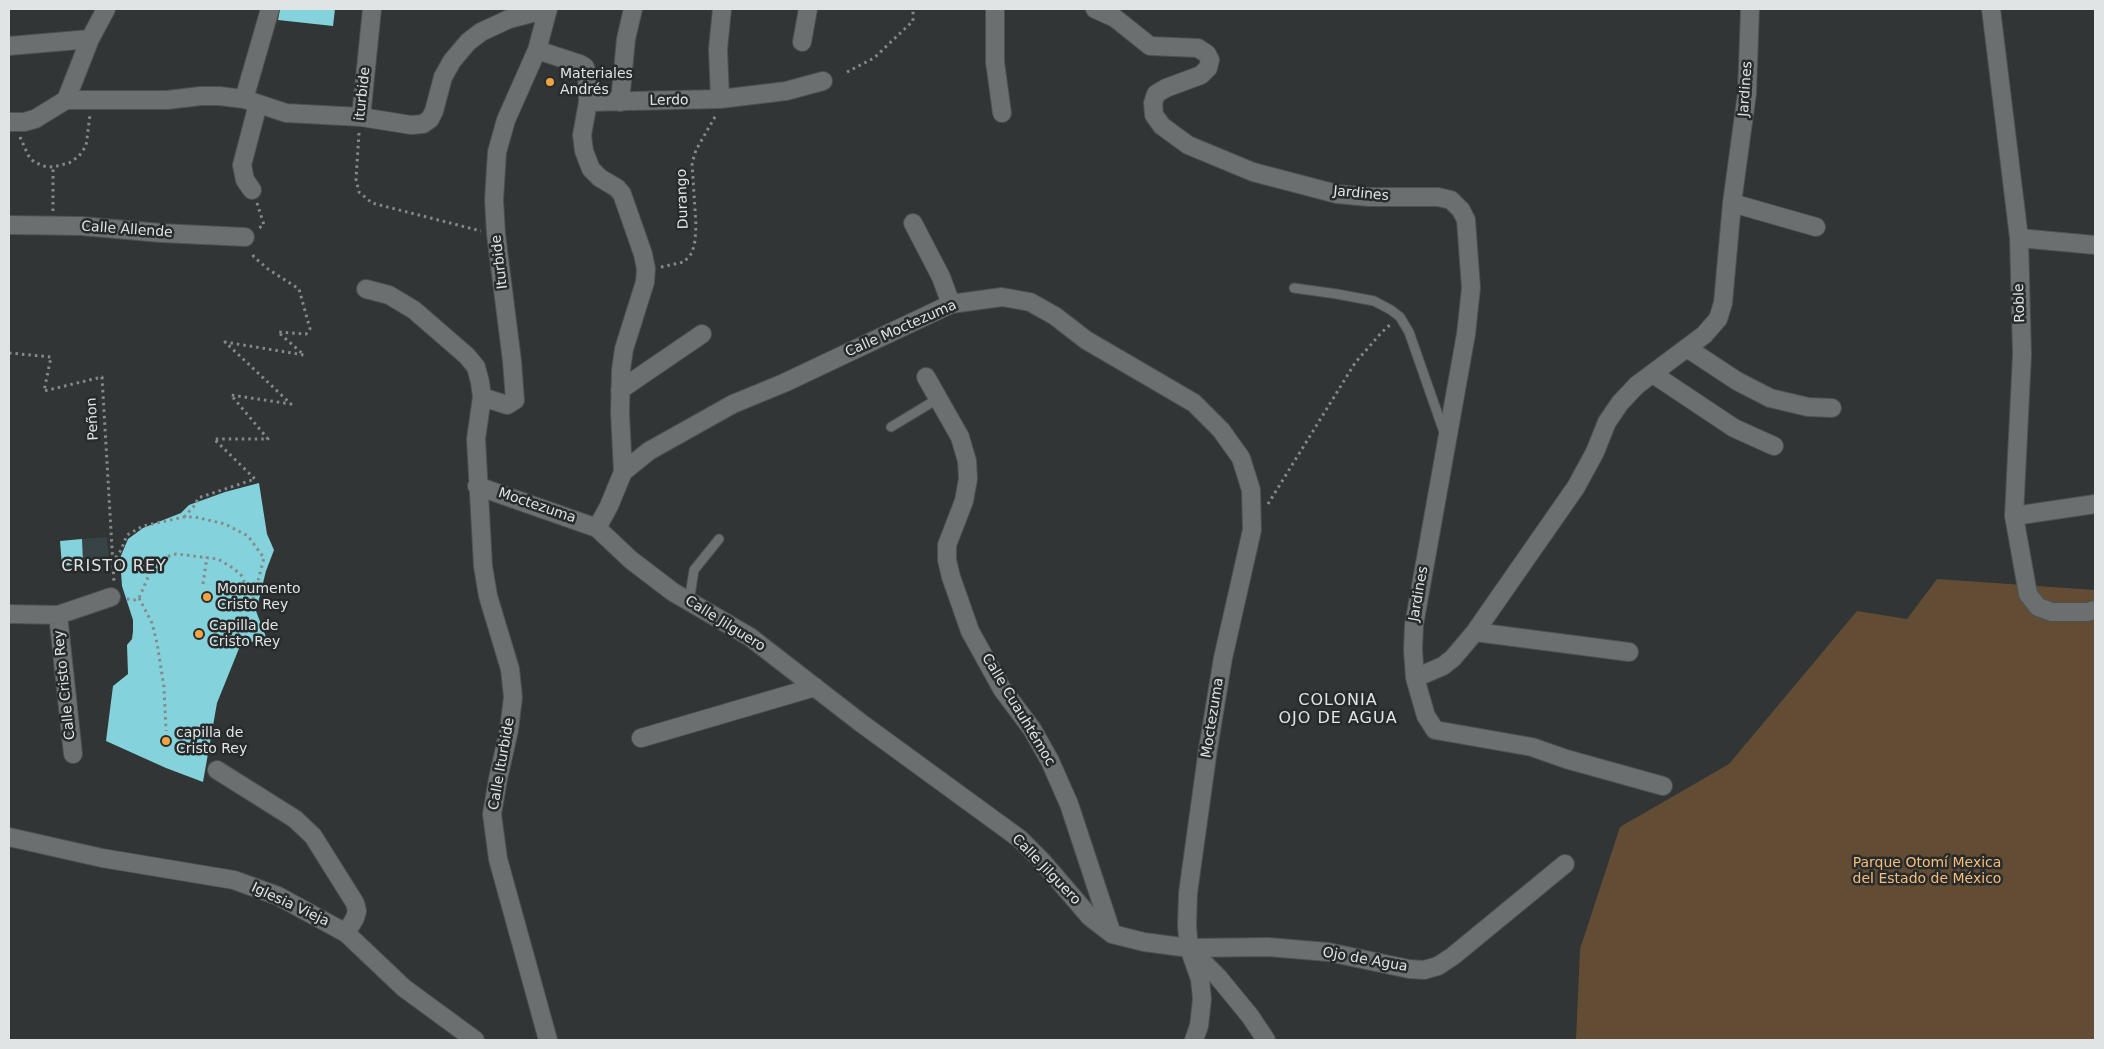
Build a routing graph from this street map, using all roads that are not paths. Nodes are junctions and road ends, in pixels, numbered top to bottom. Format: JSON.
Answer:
{"nodes":[{"id":1,"x":106,"y":9,"type":"edge"},
{"id":2,"x":270,"y":9,"type":"edge"},
{"id":3,"x":372,"y":9,"type":"edge"},
{"id":4,"x":548,"y":9,"type":"edge"},
{"id":5,"x":633,"y":9,"type":"edge"},
{"id":6,"x":722,"y":9,"type":"edge"},
{"id":7,"x":808,"y":9,"type":"edge"},
{"id":8,"x":995,"y":9,"type":"edge"},
{"id":9,"x":1095,"y":9,"type":"edge"},
{"id":10,"x":1750,"y":9,"type":"edge"},
{"id":11,"x":1991,"y":9,"type":"edge"},
{"id":12,"x":90,"y":39,"type":"junction"},
{"id":13,"x":802,"y":42,"type":"dead end"},
{"id":14,"x":9,"y":46,"type":"edge"},
{"id":15,"x":537,"y":50,"type":"junction"},
{"id":16,"x":823,"y":80,"type":"dead end"},
{"id":17,"x":720,"y":99,"type":"junction"},
{"id":18,"x":66,"y":100,"type":"junction"},
{"id":19,"x":251,"y":102,"type":"junction"},
{"id":20,"x":588,"y":102,"type":"junction"},
{"id":21,"x":620,"y":102,"type":"junction"},
{"id":22,"x":1002,"y":112,"type":"dead end"},
{"id":23,"x":361,"y":117,"type":"junction"},
{"id":24,"x":11,"y":122,"type":"edge"},
{"id":25,"x":252,"y":190,"type":"road end"},
{"id":26,"x":1732,"y":203,"type":"junction"},
{"id":27,"x":913,"y":223,"type":"dead end"},
{"id":28,"x":9,"y":225,"type":"edge"},
{"id":29,"x":1816,"y":227,"type":"dead end"},
{"id":30,"x":245,"y":237,"type":"road end"},
{"id":31,"x":2018,"y":238,"type":"junction"},
{"id":32,"x":2095,"y":246,"type":"edge"},
{"id":33,"x":1294,"y":288,"type":"dead end"},
{"id":34,"x":366,"y":289,"type":"dead end"},
{"id":35,"x":951,"y":304,"type":"junction"},
{"id":36,"x":702,"y":334,"type":"dead end"},
{"id":37,"x":1687,"y":348,"type":"junction"},
{"id":38,"x":1653,"y":374,"type":"junction"},
{"id":39,"x":926,"y":377,"type":"dead end"},
{"id":40,"x":620,"y":390,"type":"junction"},
{"id":41,"x":482,"y":397,"type":"junction"},
{"id":42,"x":939,"y":398,"type":"junction"},
{"id":43,"x":1832,"y":408,"type":"dead end"},
{"id":44,"x":891,"y":427,"type":"dead end"},
{"id":45,"x":1447,"y":442,"type":"junction"},
{"id":46,"x":1774,"y":446,"type":"dead end"},
{"id":47,"x":623,"y":472,"type":"junction"},
{"id":48,"x":478,"y":486,"type":"junction"},
{"id":49,"x":1251,"y":490,"type":"joint"},
{"id":50,"x":2095,"y":504,"type":"edge"},
{"id":51,"x":2014,"y":516,"type":"junction"},
{"id":52,"x":597,"y":528,"type":"junction"},
{"id":53,"x":719,"y":539,"type":"dead end"},
{"id":54,"x":111,"y":597,"type":"road end"},
{"id":55,"x":689,"y":602,"type":"junction"},
{"id":56,"x":2095,"y":610,"type":"edge"},
{"id":57,"x":9,"y":614,"type":"edge"},
{"id":58,"x":58,"y":615,"type":"junction"},
{"id":59,"x":1475,"y":632,"type":"junction"},
{"id":60,"x":1629,"y":652,"type":"dead end"},
{"id":61,"x":1416,"y":678,"type":"junction"},
{"id":62,"x":815,"y":687,"type":"junction"},
{"id":63,"x":641,"y":738,"type":"dead end"},
{"id":64,"x":73,"y":754,"type":"dead end"},
{"id":65,"x":217,"y":770,"type":"dead end"},
{"id":66,"x":1662,"y":786,"type":"dead end"},
{"id":67,"x":9,"y":837,"type":"edge"},
{"id":68,"x":1565,"y":864,"type":"dead end"},
{"id":69,"x":346,"y":933,"type":"junction"},
{"id":70,"x":1112,"y":934,"type":"junction"},
{"id":71,"x":1189,"y":948,"type":"junction"},
{"id":72,"x":475,"y":1040,"type":"edge"},
{"id":73,"x":548,"y":1040,"type":"edge"},
{"id":74,"x":1194,"y":1040,"type":"edge"},
{"id":75,"x":1266,"y":1040,"type":"edge"}],
"edges":[{"from":1,"to":12,"type":"street"},
{"from":2,"to":19,"type":"street"},
{"from":3,"to":23,"type":"street","name":"iturbide"},
{"from":4,"to":15,"type":"street","name":"Iturbide"},
{"from":4,"to":23,"type":"street"},
{"from":5,"to":21,"type":"street"},
{"from":6,"to":17,"type":"street"},
{"from":7,"to":13,"type":"street"},
{"from":8,"to":22,"type":"street"},
{"from":9,"to":45,"type":"street","name":"Jardines"},
{"from":10,"to":26,"type":"street","name":"Jardines"},
{"from":11,"to":31,"type":"street","name":"Roble"},
{"from":12,"to":14,"type":"street"},
{"from":12,"to":18,"type":"street"},
{"from":15,"to":20,"type":"street"},
{"from":15,"to":41,"type":"street","name":"Iturbide"},
{"from":16,"to":17,"type":"street","name":"Lerdo"},
{"from":17,"to":21,"type":"street","name":"Lerdo"},
{"from":18,"to":19,"type":"street"},
{"from":18,"to":24,"type":"street"},
{"from":19,"to":23,"type":"street"},
{"from":19,"to":25,"type":"street"},
{"from":20,"to":21,"type":"street","name":"Lerdo"},
{"from":20,"to":40,"type":"street"},
{"from":26,"to":29,"type":"street"},
{"from":26,"to":37,"type":"street","name":"Jardines"},
{"from":27,"to":35,"type":"street"},
{"from":28,"to":30,"type":"street","name":"Calle Allende"},
{"from":31,"to":32,"type":"street"},
{"from":31,"to":51,"type":"street","name":"Roble"},
{"from":33,"to":45,"type":"lane"},
{"from":34,"to":41,"type":"street"},
{"from":35,"to":47,"type":"street","name":"Calle Moctezuma"},
{"from":35,"to":49,"type":"street","name":"Calle Moctezuma"},
{"from":36,"to":40,"type":"street"},
{"from":37,"to":38,"type":"street","name":"Jardines"},
{"from":37,"to":43,"type":"street"},
{"from":38,"to":46,"type":"street"},
{"from":38,"to":59,"type":"street","name":"Jardines"},
{"from":39,"to":42,"type":"street","name":"Calle Cuauhtémoc"},
{"from":40,"to":47,"type":"street"},
{"from":41,"to":48,"type":"street"},
{"from":42,"to":44,"type":"lane"},
{"from":42,"to":70,"type":"street","name":"Calle Cuauhtémoc"},
{"from":45,"to":61,"type":"street","name":"Jardines"},
{"from":47,"to":52,"type":"street"},
{"from":48,"to":52,"type":"street","name":"Moctezuma"},
{"from":48,"to":73,"type":"street","name":"Calle Iturbide"},
{"from":49,"to":71,"type":"street","name":"Moctezuma"},
{"from":50,"to":51,"type":"street"},
{"from":51,"to":56,"type":"street","name":"Roble"},
{"from":52,"to":55,"type":"street","name":"Calle Jilguero"},
{"from":53,"to":55,"type":"lane"},
{"from":54,"to":58,"type":"street"},
{"from":55,"to":62,"type":"street","name":"Calle Jilguero"},
{"from":57,"to":58,"type":"street"},
{"from":58,"to":64,"type":"street","name":"Calle Cristo Rey"},
{"from":59,"to":60,"type":"street"},
{"from":59,"to":61,"type":"street","name":"Jardines"},
{"from":61,"to":66,"type":"street"},
{"from":62,"to":63,"type":"street"},
{"from":62,"to":70,"type":"street","name":"Calle Jilguero"},
{"from":65,"to":69,"type":"street"},
{"from":67,"to":69,"type":"street","name":"Iglesia Vieja"},
{"from":68,"to":71,"type":"street","name":"Ojo de Agua"},
{"from":69,"to":72,"type":"street","name":"Iglesia Vieja"},
{"from":70,"to":71,"type":"street","name":"Calle Jilguero"},
{"from":71,"to":74,"type":"street"},
{"from":71,"to":75,"type":"street"}]}
